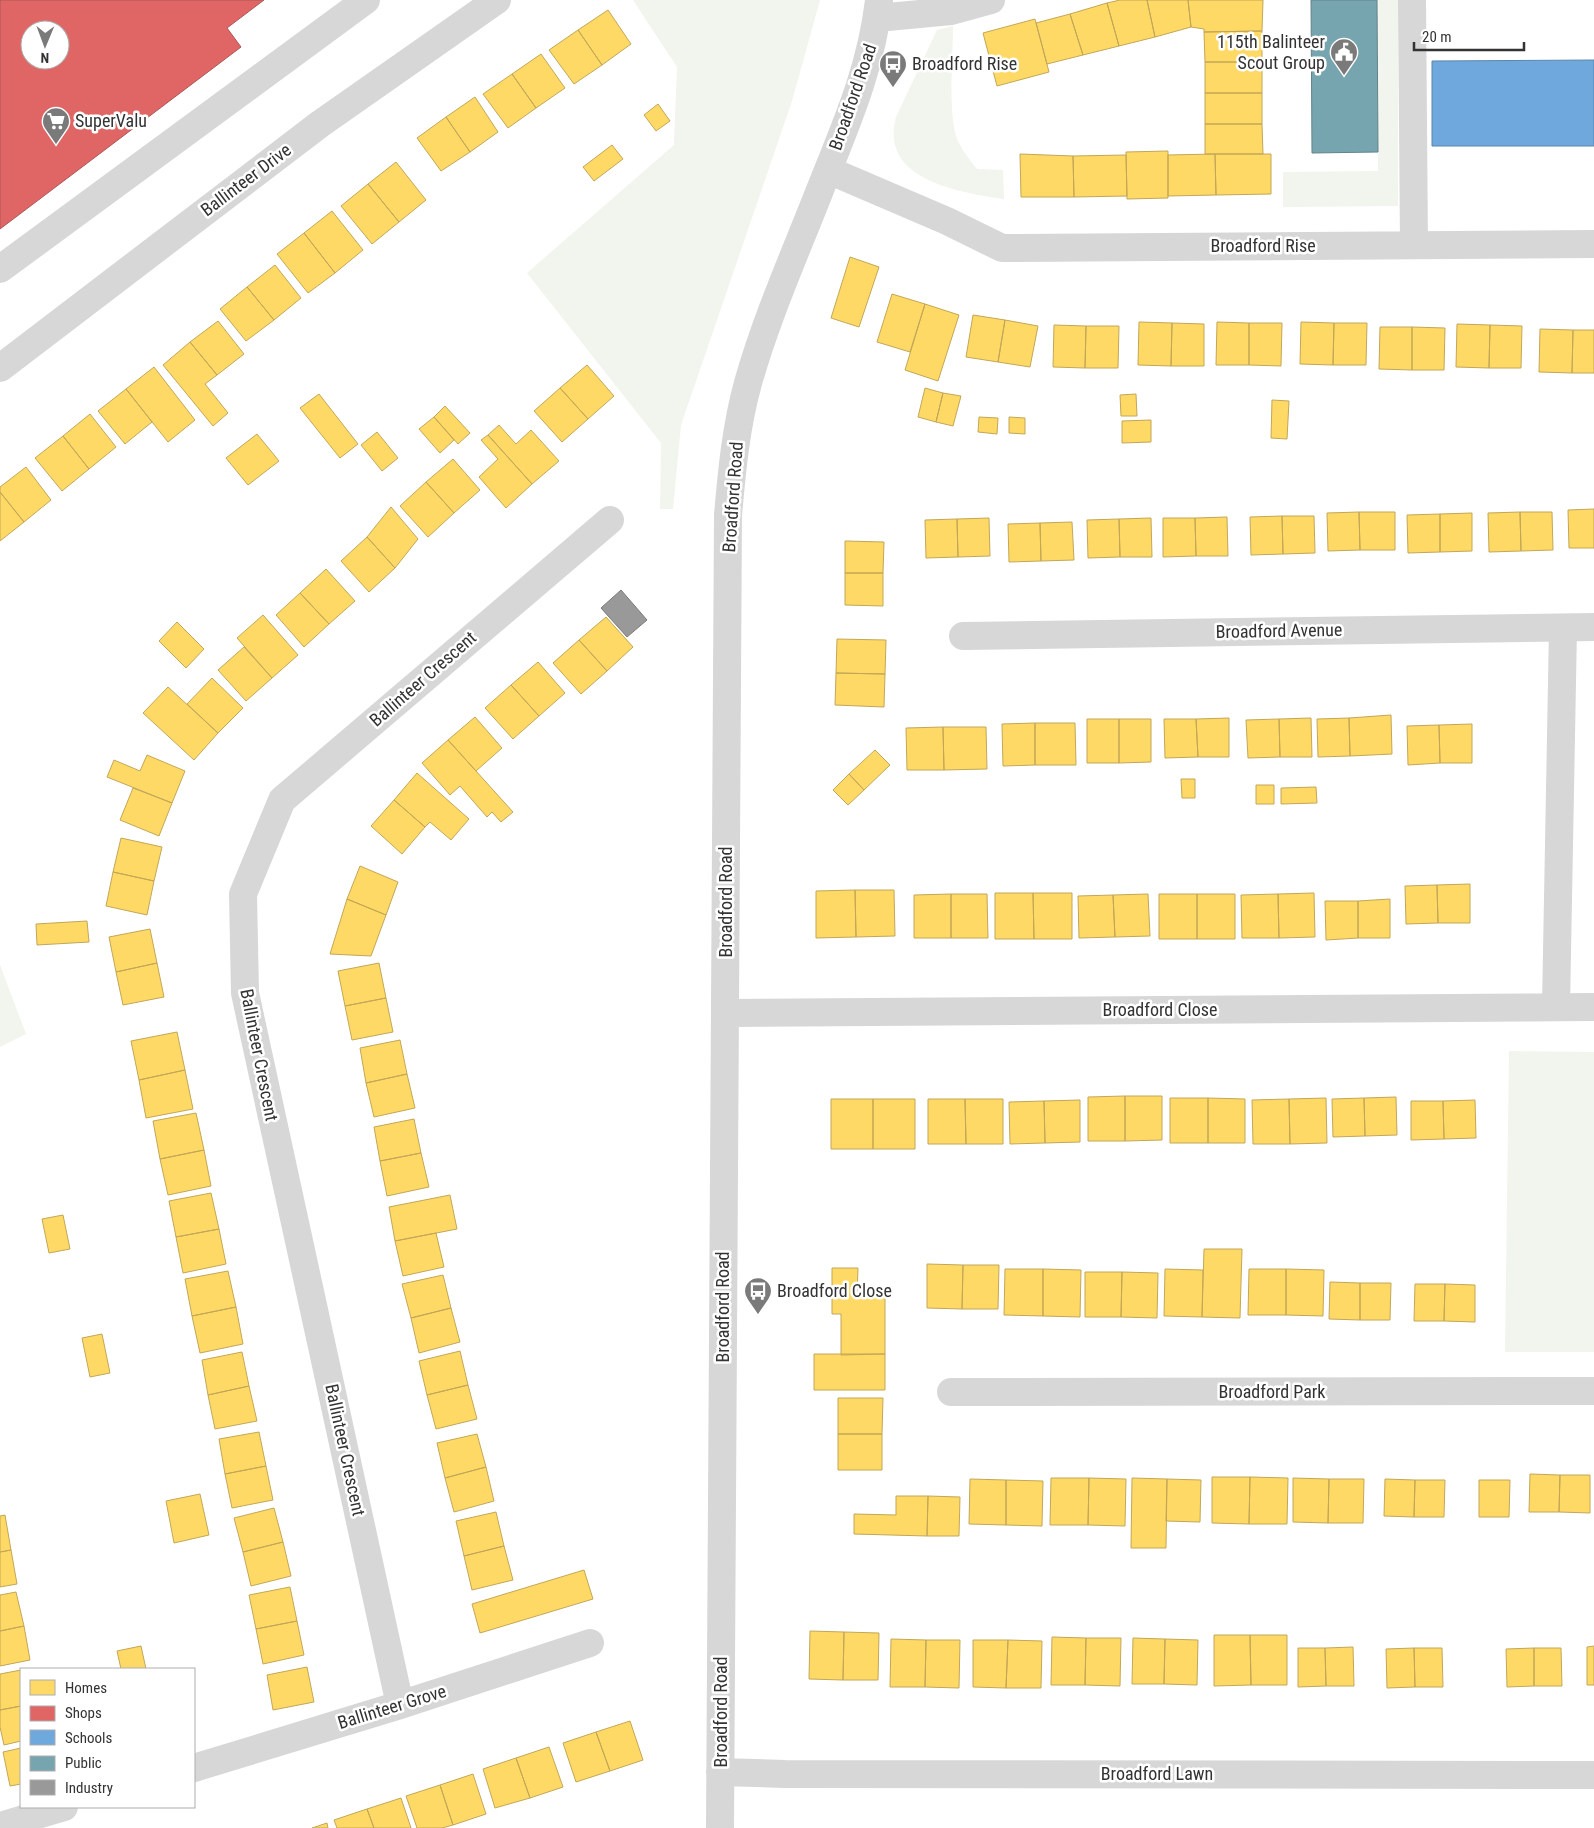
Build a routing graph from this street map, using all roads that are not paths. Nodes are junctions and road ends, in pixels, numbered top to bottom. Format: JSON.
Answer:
{"nodes":[{"id":1,"x":366,"y":0,"type":"edge"},
{"id":2,"x":497,"y":0,"type":"edge"},
{"id":3,"x":991,"y":0,"type":"edge"},
{"id":4,"x":1412,"y":0,"type":"edge"},
{"id":5,"x":878,"y":9,"type":"edge"},
{"id":6,"x":828,"y":170,"type":"junction"},
{"id":7,"x":1594,"y":244,"type":"edge"},
{"id":8,"x":1414,"y":245,"type":"junction"},
{"id":9,"x":0,"y":269,"type":"edge"},
{"id":10,"x":0,"y":368,"type":"edge"},
{"id":11,"x":610,"y":520,"type":"dead end"},
{"id":12,"x":1594,"y":627,"type":"edge"},
{"id":13,"x":1564,"y":628,"type":"junction"},
{"id":14,"x":963,"y":636,"type":"dead end"},
{"id":15,"x":1556,"y":1007,"type":"junction"},
{"id":16,"x":1594,"y":1007,"type":"edge"},
{"id":17,"x":726,"y":1013,"type":"junction"},
{"id":18,"x":951,"y":1392,"type":"dead end"},
{"id":19,"x":1594,"y":1392,"type":"edge"},
{"id":20,"x":590,"y":1643,"type":"dead end"},
{"id":21,"x":400,"y":1705,"type":"junction"},
{"id":22,"x":195,"y":1768,"type":"edge"},
{"id":23,"x":720,"y":1772,"type":"junction"},
{"id":24,"x":1594,"y":1775,"type":"edge"},
{"id":25,"x":61,"y":1808,"type":"edge"},
{"id":26,"x":0,"y":1826,"type":"edge"},
{"id":27,"x":720,"y":1828,"type":"edge"}],
"edges":[{"from":1,"to":9,"type":"street"},
{"from":2,"to":10,"type":"street","name":"Ballinteer Drive"},
{"from":3,"to":5,"type":"street"},
{"from":4,"to":8,"type":"street"},
{"from":5,"to":6,"type":"street","name":"Broadford Road"},
{"from":6,"to":8,"type":"street","name":"Broadford Rise"},
{"from":6,"to":17,"type":"street","name":"Broadford Road"},
{"from":7,"to":8,"type":"street","name":"Broadford Rise"},
{"from":11,"to":21,"type":"street","name":"Ballinteer Crescent"},
{"from":12,"to":13,"type":"street","name":"Broadford Avenue"},
{"from":13,"to":14,"type":"street","name":"Broadford Avenue"},
{"from":13,"to":15,"type":"street"},
{"from":15,"to":16,"type":"street","name":"Broadford Close"},
{"from":15,"to":17,"type":"street","name":"Broadford Close"},
{"from":17,"to":23,"type":"street","name":"Broadford Road"},
{"from":18,"to":19,"type":"street","name":"Broadford Park"},
{"from":20,"to":21,"type":"street","name":"Ballinteer Grove"},
{"from":21,"to":22,"type":"street","name":"Ballinteer Grove"},
{"from":23,"to":24,"type":"street","name":"Broadford Lawn"},
{"from":23,"to":27,"type":"street","name":"Broadford Road"},
{"from":25,"to":26,"type":"street"}]}
